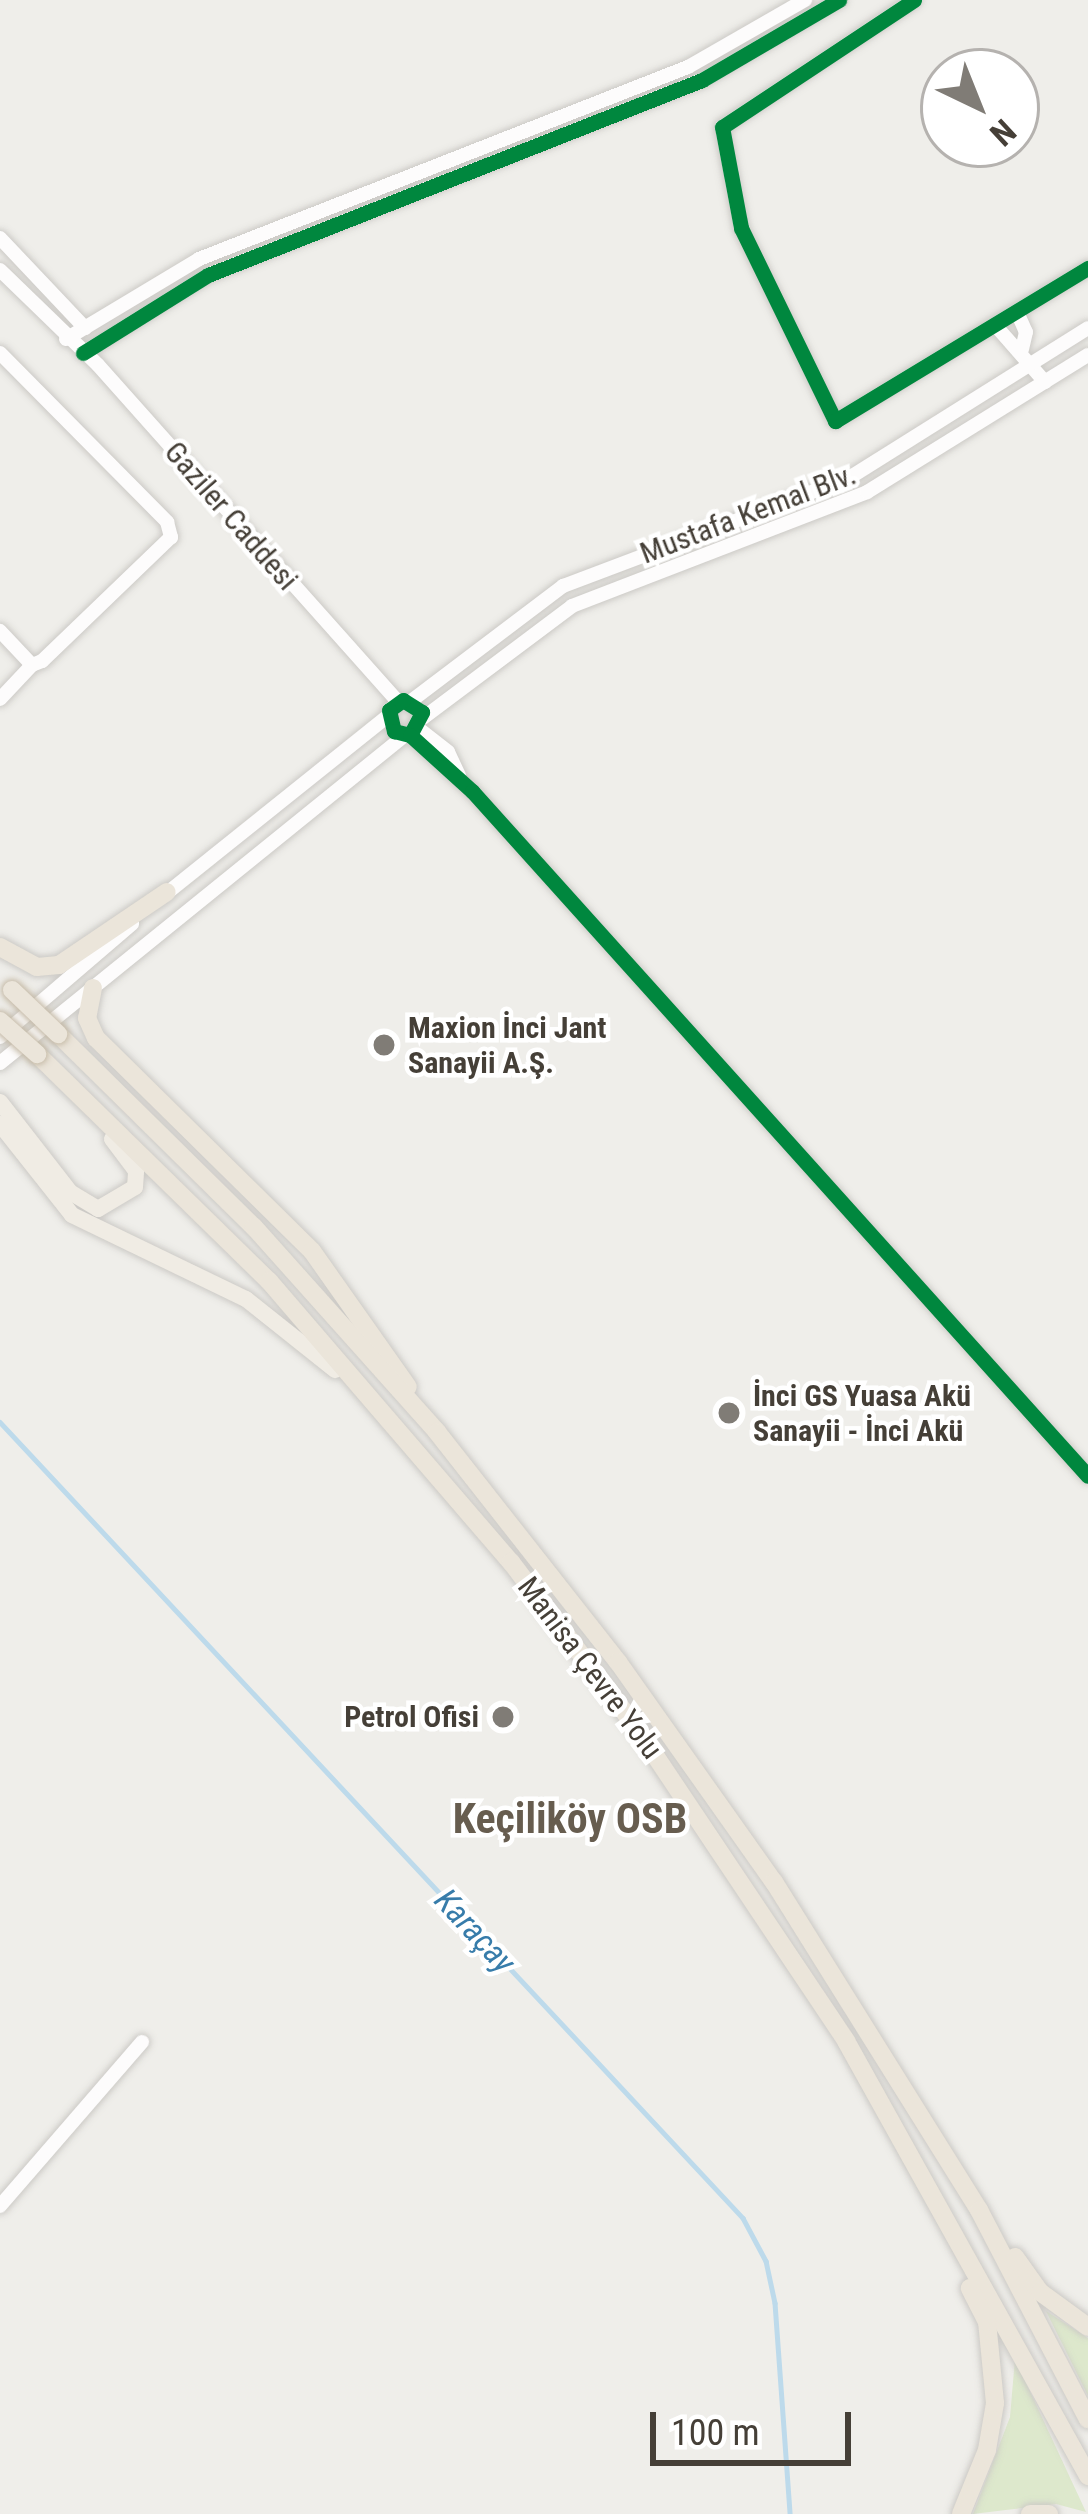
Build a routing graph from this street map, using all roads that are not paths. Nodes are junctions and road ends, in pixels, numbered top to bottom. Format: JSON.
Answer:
{"nodes":[{"id":1,"x":805,"y":0,"type":"edge"},
{"id":2,"x":839,"y":0,"type":"edge"},
{"id":3,"x":914,"y":0,"type":"edge"},
{"id":4,"x":777,"y":7,"type":"edge"},
{"id":5,"x":789,"y":32,"type":"junction"},
{"id":6,"x":0,"y":238,"type":"edge"},
{"id":7,"x":1088,"y":268,"type":"edge"},
{"id":8,"x":0,"y":270,"type":"edge"},
{"id":9,"x":1017,"y":312,"type":"junction"},
{"id":10,"x":82,"y":325,"type":"junction"},
{"id":11,"x":995,"y":325,"type":"junction"},
{"id":12,"x":1088,"y":328,"type":"edge"},
{"id":13,"x":66,"y":339,"type":"junction"},
{"id":14,"x":97,"y":341,"type":"junction"},
{"id":15,"x":0,"y":353,"type":"edge"},
{"id":16,"x":83,"y":353,"type":"junction"},
{"id":17,"x":1088,"y":355,"type":"edge"},
{"id":18,"x":1027,"y":357,"type":"junction"},
{"id":19,"x":98,"y":364,"type":"junction"},
{"id":20,"x":1045,"y":382,"type":"junction"},
{"id":21,"x":0,"y":631,"type":"edge"},
{"id":22,"x":32,"y":665,"type":"junction"},
{"id":23,"x":0,"y":699,"type":"edge"},
{"id":24,"x":396,"y":707,"type":"junction"},
{"id":25,"x":414,"y":729,"type":"junction"},
{"id":26,"x":167,"y":892,"type":"junction"},
{"id":27,"x":0,"y":947,"type":"edge"},
{"id":28,"x":6,"y":984,"type":"edge"},
{"id":29,"x":93,"y":988,"type":"junction"},
{"id":30,"x":0,"y":1021,"type":"edge"},
{"id":31,"x":0,"y":1037,"type":"edge"},
{"id":32,"x":0,"y":1064,"type":"edge"},
{"id":33,"x":58,"y":1074,"type":"junction"},
{"id":34,"x":0,"y":1102,"type":"edge"},
{"id":35,"x":0,"y":1124,"type":"edge"},
{"id":36,"x":436,"y":1432,"type":"junction"},
{"id":37,"x":407,"y":1444,"type":"junction"},
{"id":38,"x":1088,"y":1476,"type":"edge"},
{"id":39,"x":142,"y":2042,"type":"dead end"},
{"id":40,"x":0,"y":2206,"type":"edge"},
{"id":41,"x":979,"y":2210,"type":"junction"},
{"id":42,"x":948,"y":2227,"type":"junction"},
{"id":43,"x":1088,"y":2327,"type":"edge"},
{"id":44,"x":1088,"y":2419,"type":"edge"},
{"id":45,"x":1088,"y":2476,"type":"edge"},
{"id":46,"x":961,"y":2514,"type":"edge"},
{"id":47,"x":1030,"y":2514,"type":"edge"},
{"id":48,"x":1049,"y":2514,"type":"edge"}],
"edges":[{"from":1,"to":4,"type":"street"},
{"from":2,"to":5,"type":"street"},
{"from":3,"to":11,"type":"street"},
{"from":4,"to":5,"type":"street"},
{"from":4,"to":10,"type":"street"},
{"from":5,"to":14,"type":"street"},
{"from":6,"to":10,"type":"street"},
{"from":7,"to":9,"type":"street"},
{"from":8,"to":13,"type":"street","name":"Gaziler Caddesi"},
{"from":9,"to":11,"type":"street"},
{"from":9,"to":18,"type":"street"},
{"from":10,"to":13,"type":"street"},
{"from":10,"to":14,"type":"street"},
{"from":11,"to":18,"type":"street"},
{"from":12,"to":18,"type":"street","name":"Mustafa Kemal Blv."},
{"from":13,"to":16,"type":"street","name":"Gaziler Caddesi"},
{"from":14,"to":16,"type":"street"},
{"from":14,"to":19,"type":"street"},
{"from":15,"to":22,"type":"street"},
{"from":16,"to":19,"type":"street","name":"Gaziler Caddesi"},
{"from":17,"to":20,"type":"street","name":"Mustafa Kemal Blv."},
{"from":18,"to":20,"type":"street"},
{"from":18,"to":24,"type":"street","name":"Mustafa Kemal Blv."},
{"from":19,"to":24,"type":"street","name":"Gaziler Caddesi"},
{"from":20,"to":25,"type":"street","name":"Mustafa Kemal Blv."},
{"from":21,"to":22,"type":"street"},
{"from":22,"to":23,"type":"street"},
{"from":24,"to":25,"type":"street"},
{"from":24,"to":25,"type":"street"},
{"from":24,"to":26,"type":"street","name":"Mustafa Kemal Blv."},
{"from":25,"to":29,"type":"street","name":"Mustafa Kemal Blv."},
{"from":25,"to":38,"type":"street"},
{"from":26,"to":27,"type":"highway"},
{"from":26,"to":31,"type":"street","name":"Mustafa Kemal Blv."},
{"from":28,"to":36,"type":"highway","name":"Manisa Çevre Yolu","bridge":true},
{"from":29,"to":32,"type":"street","name":"Mustafa Kemal Blv."},
{"from":29,"to":36,"type":"highway"},
{"from":30,"to":33,"type":"highway","name":"Manisa Çevre Yolu","bridge":true},
{"from":33,"to":34,"type":"main road"},
{"from":33,"to":37,"type":"highway","name":"Manisa Çevre Yolu"},
{"from":35,"to":37,"type":"main road"},
{"from":36,"to":41,"type":"highway","name":"Manisa Çevre Yolu"},
{"from":37,"to":42,"type":"highway","name":"Manisa Çevre Yolu"},
{"from":39,"to":40,"type":"street"},
{"from":41,"to":43,"type":"highway"},
{"from":41,"to":44,"type":"highway","name":"Manisa Çevre Yolu"},
{"from":42,"to":45,"type":"highway","name":"Manisa Çevre Yolu"},
{"from":42,"to":46,"type":"highway"},
{"from":47,"to":48,"type":"highway"}]}
